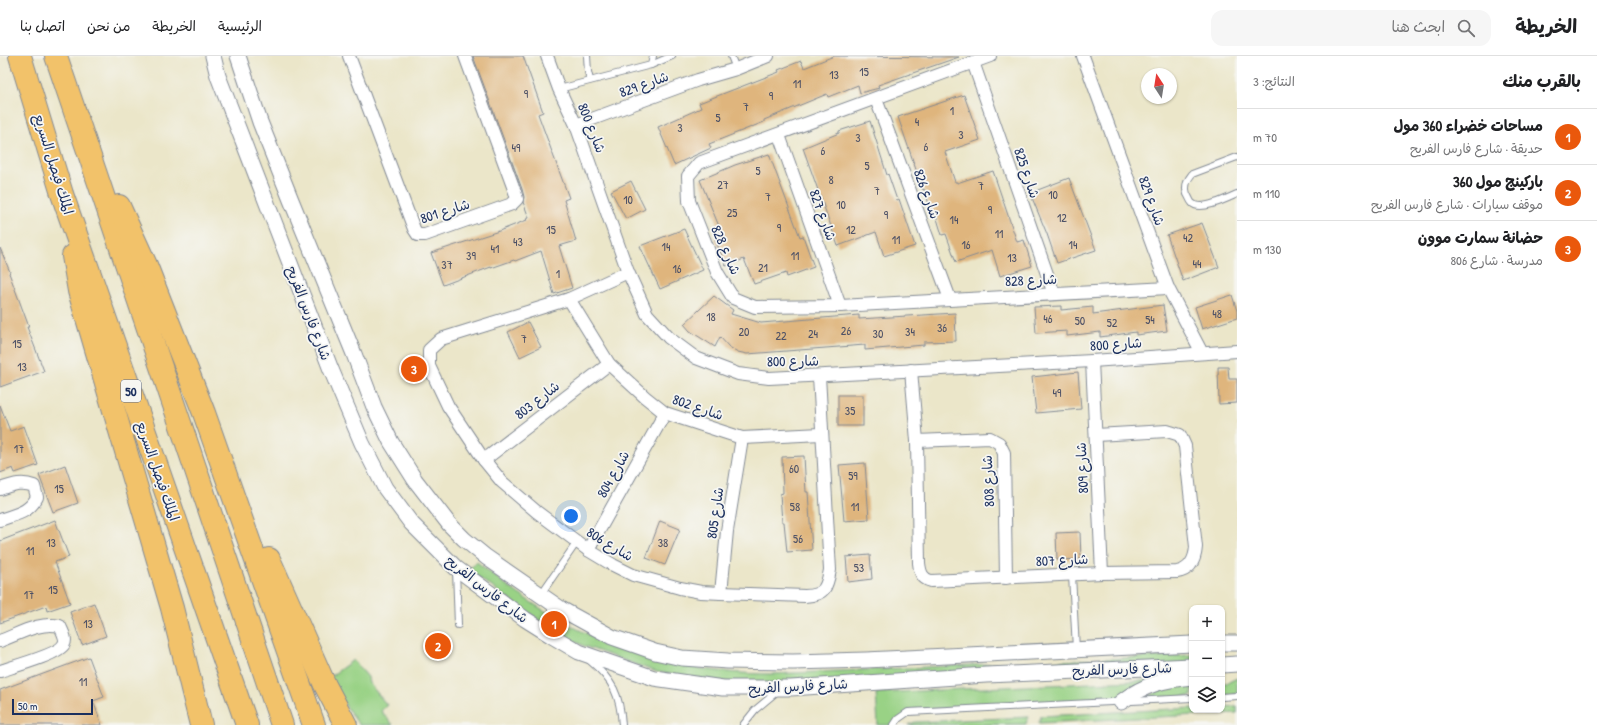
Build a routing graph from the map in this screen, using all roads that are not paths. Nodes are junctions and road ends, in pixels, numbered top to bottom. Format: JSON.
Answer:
{"nodes":[{"id":1,"x":20,"y":56,"type":"edge"},
{"id":2,"x":56,"y":56,"type":"edge"},
{"id":3,"x":214,"y":56,"type":"edge"},
{"id":4,"x":238,"y":56,"type":"edge"},
{"id":5,"x":349,"y":56,"type":"edge"},
{"id":6,"x":464,"y":56,"type":"edge"},
{"id":7,"x":546,"y":56,"type":"edge"},
{"id":8,"x":589,"y":56,"type":"edge"},
{"id":9,"x":653,"y":56,"type":"edge"},
{"id":10,"x":672,"y":56,"type":"edge"},
{"id":11,"x":731,"y":56,"type":"edge"},
{"id":12,"x":768,"y":56,"type":"edge"},
{"id":13,"x":990,"y":56,"type":"edge"},
{"id":14,"x":1083,"y":56,"type":"edge"},
{"id":15,"x":973,"y":62,"type":"junction"},
{"id":16,"x":651,"y":65,"type":"junction"},
{"id":17,"x":736,"y":69,"type":"junction"},
{"id":18,"x":63,"y":80,"type":"junction"},
{"id":19,"x":590,"y":80,"type":"junction"},
{"id":20,"x":559,"y":89,"type":"junction"},
{"id":21,"x":876,"y":98,"type":"junction"},
{"id":22,"x":576,"y":125,"type":"junction"},
{"id":23,"x":779,"y":135,"type":"junction"},
{"id":24,"x":1237,"y":157,"type":"edge"},
{"id":25,"x":62,"y":194,"type":"junction"},
{"id":26,"x":1237,"y":194,"type":"edge"},
{"id":27,"x":628,"y":272,"type":"junction"},
{"id":28,"x":1168,"y":288,"type":"junction"},
{"id":29,"x":1054,"y":294,"type":"junction"},
{"id":30,"x":569,"y":299,"type":"junction"},
{"id":31,"x":950,"y":299,"type":"junction"},
{"id":32,"x":840,"y":306,"type":"junction"},
{"id":33,"x":1237,"y":351,"type":"edge"},
{"id":34,"x":1202,"y":353,"type":"junction"},
{"id":35,"x":1092,"y":361,"type":"junction"},
{"id":36,"x":609,"y":364,"type":"junction"},
{"id":37,"x":911,"y":370,"type":"junction"},
{"id":38,"x":819,"y":376,"type":"junction"},
{"id":39,"x":204,"y":413,"type":"junction"},
{"id":40,"x":664,"y":413,"type":"junction"},
{"id":41,"x":821,"y":434,"type":"junction"},
{"id":42,"x":1096,"y":435,"type":"junction"},
{"id":43,"x":742,"y":438,"type":"junction"},
{"id":44,"x":917,"y":441,"type":"junction"},
{"id":45,"x":484,"y":460,"type":"junction"},
{"id":46,"x":0,"y":489,"type":"edge"},
{"id":47,"x":0,"y":520,"type":"edge"},
{"id":48,"x":577,"y":542,"type":"junction"},
{"id":49,"x":588,"y":550,"type":"junction"},
{"id":50,"x":456,"y":568,"type":"junction"},
{"id":51,"x":1102,"y":573,"type":"junction"},
{"id":52,"x":1072,"y":575,"type":"junction"},
{"id":53,"x":1006,"y":578,"type":"junction"},
{"id":54,"x":721,"y":593,"type":"junction"},
{"id":55,"x":540,"y":595,"type":"junction"},
{"id":56,"x":172,"y":608,"type":"junction"},
{"id":57,"x":458,"y":625,"type":"dead end"},
{"id":58,"x":0,"y":641,"type":"edge"},
{"id":59,"x":1225,"y":643,"type":"edge"},
{"id":60,"x":1237,"y":643,"type":"edge"},
{"id":61,"x":1189,"y":644,"type":"edge"},
{"id":62,"x":1076,"y":649,"type":"junction"},
{"id":63,"x":1047,"y":650,"type":"junction"},
{"id":64,"x":579,"y":652,"type":"junction"},
{"id":65,"x":1004,"y":652,"type":"junction"},
{"id":66,"x":1189,"y":666,"type":"edge"},
{"id":67,"x":0,"y":671,"type":"edge"},
{"id":68,"x":1045,"y":673,"type":"junction"},
{"id":69,"x":1003,"y":674,"type":"junction"},
{"id":70,"x":1189,"y":677,"type":"edge"},
{"id":71,"x":782,"y":688,"type":"junction"},
{"id":72,"x":1237,"y":696,"type":"edge"},
{"id":73,"x":1225,"y":697,"type":"edge"},
{"id":74,"x":1189,"y":698,"type":"edge"},
{"id":75,"x":1121,"y":702,"type":"junction"},
{"id":76,"x":200,"y":725,"type":"edge"},
{"id":77,"x":214,"y":725,"type":"edge"},
{"id":78,"x":247,"y":725,"type":"edge"},
{"id":79,"x":282,"y":725,"type":"edge"},
{"id":80,"x":314,"y":725,"type":"edge"},
{"id":81,"x":346,"y":725,"type":"edge"},
{"id":82,"x":622,"y":725,"type":"edge"},
{"id":83,"x":743,"y":725,"type":"edge"},
{"id":84,"x":894,"y":725,"type":"edge"}],
"edges":[{"from":1,"to":25,"type":"highway","name":"الملك فيصل السريع","number":"50"},
{"from":2,"to":18,"type":"highway"},
{"from":3,"to":50,"type":"street","name":"شارع فارس الفريح"},
{"from":4,"to":55,"type":"street","name":"شارع فارس الفريح"},
{"from":5,"to":6,"type":"street","name":"شارع 801"},
{"from":7,"to":20,"type":"street","name":"شارع 800"},
{"from":8,"to":19,"type":"lane"},
{"from":9,"to":16,"type":"lane"},
{"from":10,"to":16,"type":"lane"},
{"from":11,"to":17,"type":"lane"},
{"from":12,"to":17,"type":"street","name":"شارع 829"},
{"from":13,"to":15,"type":"street","name":"شارع 828"},
{"from":14,"to":28,"type":"street","name":"شارع 829"},
{"from":15,"to":21,"type":"street","name":"شارع 828"},
{"from":15,"to":29,"type":"street","name":"شارع 825"},
{"from":16,"to":19,"type":"lane"},
{"from":17,"to":22,"type":"street","name":"شارع 829"},
{"from":18,"to":39,"type":"highway"},
{"from":18,"to":79,"type":"highway"},
{"from":19,"to":20,"type":"lane"},
{"from":20,"to":22,"type":"street","name":"شارع 800"},
{"from":21,"to":23,"type":"street","name":"شارع 828"},
{"from":21,"to":31,"type":"street","name":"شارع 826"},
{"from":22,"to":27,"type":"street","name":"شارع 800"},
{"from":23,"to":32,"type":"street","name":"شارع 827"},
{"from":23,"to":32,"type":"street","name":"شارع 828"},
{"from":24,"to":26,"type":"lane"},
{"from":25,"to":56,"type":"highway"},
{"from":25,"to":78,"type":"highway","name":"الملك فيصل السريع","number":"50"},
{"from":27,"to":30,"type":"street","name":"شارع 806"},
{"from":27,"to":38,"type":"street","name":"شارع 800"},
{"from":28,"to":29,"type":"street","name":"شارع 828"},
{"from":28,"to":34,"type":"street","name":"شارع 829"},
{"from":29,"to":31,"type":"street","name":"شارع 828"},
{"from":30,"to":36,"type":"street","name":"شارع 802"},
{"from":30,"to":45,"type":"street","name":"شارع 806"},
{"from":31,"to":32,"type":"street","name":"شارع 828"},
{"from":33,"to":34,"type":"street","name":"شارع 800"},
{"from":34,"to":35,"type":"street","name":"شارع 800"},
{"from":35,"to":37,"type":"street","name":"شارع 800"},
{"from":35,"to":42,"type":"street","name":"شارع 809"},
{"from":36,"to":40,"type":"street","name":"شارع 802"},
{"from":36,"to":45,"type":"street","name":"شارع 803"},
{"from":37,"to":38,"type":"street","name":"شارع 800"},
{"from":37,"to":44,"type":"street","name":"شارع 807"},
{"from":38,"to":41,"type":"street","name":"شارع 806"},
{"from":39,"to":80,"type":"highway"},
{"from":39,"to":81,"type":"highway"},
{"from":40,"to":43,"type":"street","name":"شارع 802"},
{"from":40,"to":49,"type":"street","name":"شارع 804"},
{"from":41,"to":43,"type":"street","name":"شارع 802"},
{"from":41,"to":54,"type":"street","name":"شارع 806"},
{"from":42,"to":51,"type":"street","name":"شارع 809"},
{"from":42,"to":51,"type":"street","name":"شارع 807"},
{"from":43,"to":54,"type":"street","name":"شارع 805"},
{"from":44,"to":53,"type":"street","name":"شارع 808"},
{"from":44,"to":53,"type":"street","name":"شارع 807"},
{"from":45,"to":48,"type":"street","name":"شارع 806"},
{"from":46,"to":47,"type":"street"},
{"from":48,"to":49,"type":"street","name":"شارع 806"},
{"from":48,"to":55,"type":"lane"},
{"from":49,"to":54,"type":"street","name":"شارع 806"},
{"from":50,"to":57,"type":"lane"},
{"from":50,"to":64,"type":"street","name":"شارع فارس الفريح"},
{"from":51,"to":52,"type":"street","name":"شارع 807"},
{"from":52,"to":53,"type":"street","name":"شارع 807"},
{"from":52,"to":62,"type":"lane"},
{"from":55,"to":65,"type":"street","name":"شارع فارس الفريح"},
{"from":56,"to":76,"type":"highway"},
{"from":56,"to":77,"type":"highway"},
{"from":58,"to":67,"type":"street"},
{"from":59,"to":60,"type":"street"},
{"from":61,"to":62,"type":"street","name":"شارع فارس الفريح"},
{"from":62,"to":63,"type":"street","name":"شارع فارس الفريح"},
{"from":63,"to":65,"type":"street","name":"شارع فارس الفريح"},
{"from":63,"to":68,"type":"street"},
{"from":64,"to":71,"type":"street","name":"شارع فارس الفريح"},
{"from":64,"to":82,"type":"lane"},
{"from":65,"to":69,"type":"street"},
{"from":66,"to":68,"type":"street","name":"شارع فارس الفريح"},
{"from":68,"to":69,"type":"street","name":"شارع فارس الفريح"},
{"from":69,"to":71,"type":"street","name":"شارع فارس الفريح"},
{"from":70,"to":75,"type":"street"},
{"from":71,"to":83,"type":"lane"},
{"from":72,"to":73,"type":"lane"},
{"from":74,"to":75,"type":"lane"},
{"from":75,"to":84,"type":"lane"}]}
